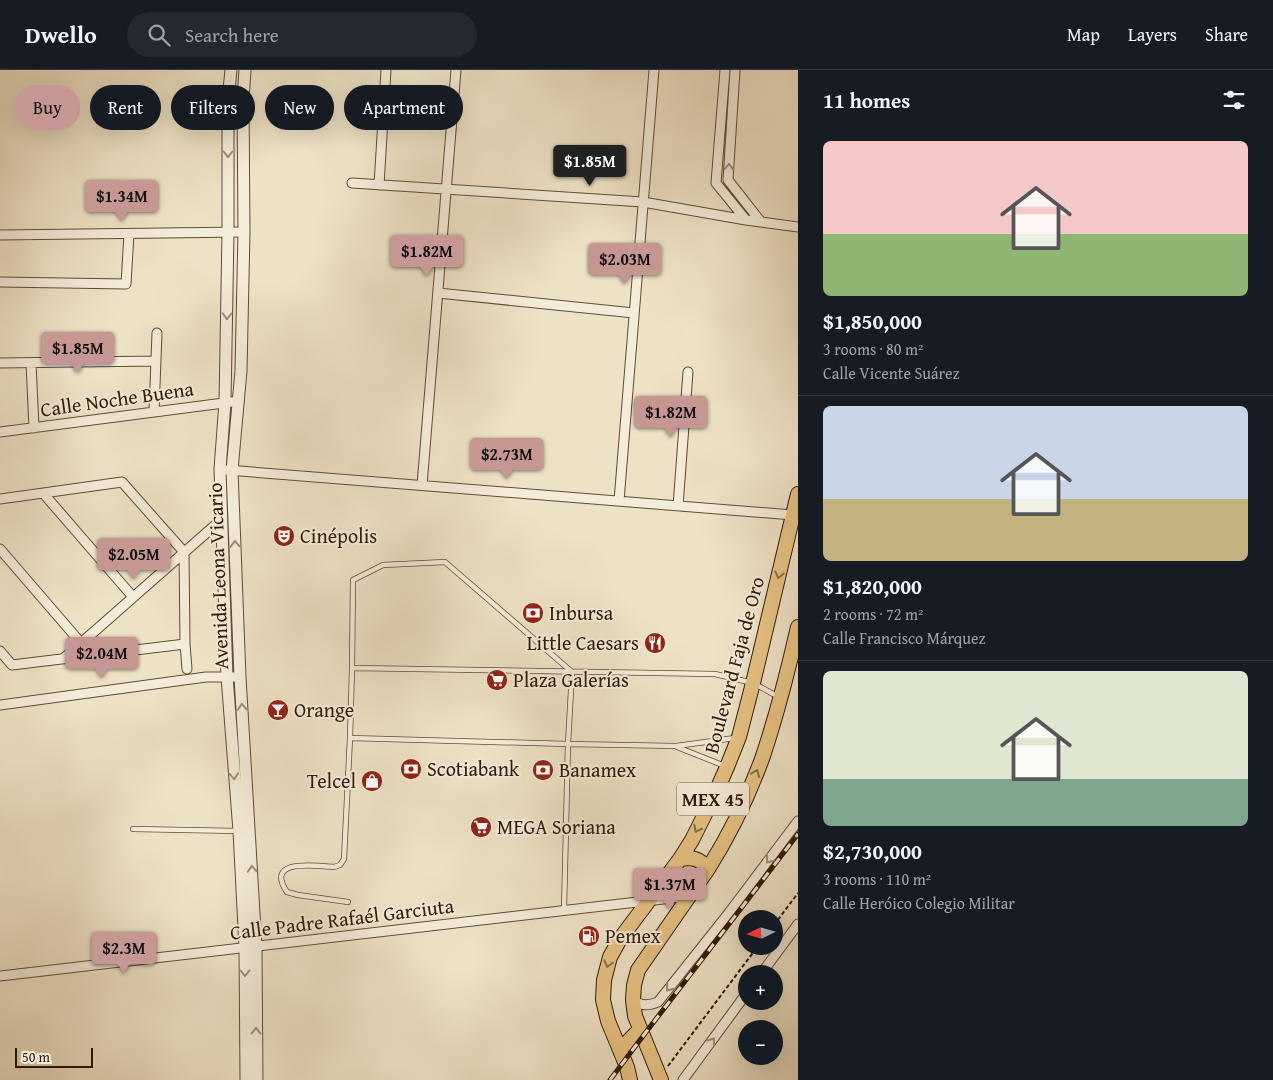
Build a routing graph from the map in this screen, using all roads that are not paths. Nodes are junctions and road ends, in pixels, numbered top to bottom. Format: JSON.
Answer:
{"nodes":[{"id":1,"x":231,"y":70,"type":"edge"},
{"id":2,"x":245,"y":70,"type":"edge"},
{"id":3,"x":386,"y":70,"type":"edge"},
{"id":4,"x":456,"y":70,"type":"edge"},
{"id":5,"x":654,"y":70,"type":"edge"},
{"id":6,"x":724,"y":70,"type":"edge"},
{"id":7,"x":735,"y":70,"type":"edge"},
{"id":8,"x":720,"y":122,"type":"junction"},
{"id":9,"x":732,"y":123,"type":"junction"},
{"id":10,"x":228,"y":174,"type":"junction"},
{"id":11,"x":243,"y":174,"type":"junction"},
{"id":12,"x":352,"y":183,"type":"dead end"},
{"id":13,"x":379,"y":185,"type":"junction"},
{"id":14,"x":446,"y":189,"type":"junction"},
{"id":15,"x":643,"y":202,"type":"junction"},
{"id":16,"x":746,"y":220,"type":"junction"},
{"id":17,"x":761,"y":222,"type":"junction"},
{"id":18,"x":798,"y":226,"type":"edge"},
{"id":19,"x":228,"y":232,"type":"junction"},
{"id":20,"x":244,"y":232,"type":"junction"},
{"id":21,"x":129,"y":234,"type":"junction"},
{"id":22,"x":0,"y":235,"type":"edge"},
{"id":23,"x":0,"y":282,"type":"edge"},
{"id":24,"x":438,"y":293,"type":"junction"},
{"id":25,"x":634,"y":313,"type":"junction"},
{"id":26,"x":157,"y":333,"type":"dead end"},
{"id":27,"x":156,"y":361,"type":"junction"},
{"id":28,"x":0,"y":363,"type":"edge"},
{"id":29,"x":31,"y":363,"type":"junction"},
{"id":30,"x":688,"y":372,"type":"dead end"},
{"id":31,"x":238,"y":400,"type":"junction"},
{"id":32,"x":225,"y":402,"type":"junction"},
{"id":33,"x":154,"y":412,"type":"junction"},
{"id":34,"x":34,"y":428,"type":"junction"},
{"id":35,"x":0,"y":432,"type":"edge"},
{"id":36,"x":220,"y":469,"type":"junction"},
{"id":37,"x":232,"y":470,"type":"junction"},
{"id":38,"x":422,"y":485,"type":"junction"},
{"id":39,"x":43,"y":493,"type":"junction"},
{"id":40,"x":798,"y":494,"type":"edge"},
{"id":41,"x":0,"y":499,"type":"edge"},
{"id":42,"x":619,"y":501,"type":"junction"},
{"id":43,"x":678,"y":506,"type":"junction"},
{"id":44,"x":793,"y":515,"type":"junction"},
{"id":45,"x":221,"y":520,"type":"junction"},
{"id":46,"x":0,"y":549,"type":"edge"},
{"id":47,"x":184,"y":552,"type":"junction"},
{"id":48,"x":133,"y":597,"type":"junction"},
{"id":49,"x":798,"y":628,"type":"edge"},
{"id":50,"x":81,"y":643,"type":"junction"},
{"id":51,"x":185,"y":644,"type":"junction"},
{"id":52,"x":0,"y":651,"type":"edge"},
{"id":53,"x":63,"y":659,"type":"junction"},
{"id":54,"x":352,"y":668,"type":"junction"},
{"id":55,"x":187,"y":669,"type":"dead end"},
{"id":56,"x":572,"y":672,"type":"junction"},
{"id":57,"x":227,"y":677,"type":"junction"},
{"id":58,"x":240,"y":677,"type":"junction"},
{"id":59,"x":753,"y":683,"type":"junction"},
{"id":60,"x":781,"y":698,"type":"junction"},
{"id":61,"x":0,"y":705,"type":"edge"},
{"id":62,"x":738,"y":737,"type":"junction"},
{"id":63,"x":350,"y":738,"type":"junction"},
{"id":64,"x":568,"y":744,"type":"junction"},
{"id":65,"x":676,"y":746,"type":"junction"},
{"id":66,"x":727,"y":767,"type":"junction"},
{"id":67,"x":798,"y":821,"type":"edge"},
{"id":68,"x":133,"y":829,"type":"dead end"},
{"id":69,"x":244,"y":831,"type":"junction"},
{"id":70,"x":680,"y":859,"type":"junction"},
{"id":71,"x":708,"y":869,"type":"junction"},
{"id":72,"x":689,"y":896,"type":"junction"},
{"id":73,"x":648,"y":901,"type":"junction"},
{"id":74,"x":348,"y":902,"type":"dead end"},
{"id":75,"x":564,"y":910,"type":"junction"},
{"id":76,"x":798,"y":925,"type":"edge"},
{"id":77,"x":250,"y":947,"type":"junction"},
{"id":78,"x":768,"y":965,"type":"edge"},
{"id":79,"x":0,"y":976,"type":"edge"},
{"id":80,"x":633,"y":1000,"type":"junction"},
{"id":81,"x":738,"y":1005,"type":"edge"},
{"id":82,"x":640,"y":1029,"type":"junction"},
{"id":83,"x":620,"y":1050,"type":"junction"},
{"id":84,"x":661,"y":1078,"type":"edge"},
{"id":85,"x":246,"y":1080,"type":"edge"},
{"id":86,"x":257,"y":1080,"type":"edge"},
{"id":87,"x":630,"y":1080,"type":"edge"},
{"id":88,"x":683,"y":1080,"type":"edge"}],
"edges":[{"from":1,"to":10,"type":"street","name":"Avenida Leona Vicario","one_way":true},
{"from":2,"to":11,"type":"street","name":"Avenida Leona Vicario"},
{"from":3,"to":13,"type":"street"},
{"from":4,"to":14,"type":"street"},
{"from":5,"to":15,"type":"street"},
{"from":6,"to":8,"type":"street"},
{"from":7,"to":9,"type":"street"},
{"from":8,"to":9,"type":"street"},
{"from":8,"to":16,"type":"street"},
{"from":17,"to":9,"type":"street","one_way":true},
{"from":10,"to":11,"type":"street"},
{"from":10,"to":19,"type":"street","name":"Avenida Leona Vicario"},
{"from":11,"to":20,"type":"street","name":"Avenida Leona Vicario"},
{"from":12,"to":13,"type":"street"},
{"from":13,"to":14,"type":"street"},
{"from":14,"to":15,"type":"street"},
{"from":14,"to":24,"type":"street"},
{"from":15,"to":16,"type":"street"},
{"from":15,"to":25,"type":"street"},
{"from":16,"to":17,"type":"street"},
{"from":17,"to":18,"type":"street"},
{"from":19,"to":20,"type":"street"},
{"from":19,"to":21,"type":"street"},
{"from":19,"to":32,"type":"street","name":"Avenida Leona Vicario","one_way":true},
{"from":20,"to":31,"type":"street","name":"Avenida Leona Vicario"},
{"from":21,"to":22,"type":"street"},
{"from":21,"to":23,"type":"street"},
{"from":24,"to":25,"type":"street"},
{"from":24,"to":38,"type":"street"},
{"from":25,"to":42,"type":"street"},
{"from":26,"to":27,"type":"street"},
{"from":27,"to":29,"type":"street"},
{"from":27,"to":33,"type":"street"},
{"from":28,"to":29,"type":"street"},
{"from":29,"to":34,"type":"street"},
{"from":30,"to":43,"type":"street"},
{"from":31,"to":32,"type":"street","name":"Calle Noche Buena"},
{"from":31,"to":37,"type":"street","name":"Avenida Leona Vicario"},
{"from":32,"to":33,"type":"street","name":"Calle Noche Buena"},
{"from":32,"to":36,"type":"street","name":"Avenida Leona Vicario"},
{"from":33,"to":34,"type":"street","name":"Calle Noche Buena"},
{"from":34,"to":35,"type":"street","name":"Calle Noche Buena"},
{"from":36,"to":37,"type":"street"},
{"from":36,"to":45,"type":"street","name":"Avenida Leona Vicario"},
{"from":37,"to":38,"type":"street"},
{"from":58,"to":37,"type":"street","name":"Avenida Leona Vicario","one_way":true},
{"from":38,"to":42,"type":"street"},
{"from":39,"to":41,"type":"street"},
{"from":39,"to":47,"type":"street"},
{"from":39,"to":48,"type":"street"},
{"from":40,"to":44,"type":"main road","name":"Boulevard Faja de Oro","number":"MEX 45"},
{"from":42,"to":43,"type":"street"},
{"from":43,"to":44,"type":"street"},
{"from":44,"to":59,"type":"main road","name":"Boulevard Faja de Oro","number":"MEX 45","one_way":true},
{"from":45,"to":47,"type":"street"},
{"from":45,"to":57,"type":"street","name":"Avenida Leona Vicario"},
{"from":46,"to":50,"type":"street"},
{"from":47,"to":48,"type":"street"},
{"from":47,"to":51,"type":"street"},
{"from":48,"to":50,"type":"street"},
{"from":49,"to":60,"type":"main road","number":"MEX 45"},
{"from":50,"to":53,"type":"street"},
{"from":51,"to":53,"type":"street"},
{"from":51,"to":55,"type":"street"},
{"from":52,"to":53,"type":"street"},
{"from":54,"to":56,"type":"lane"},
{"from":54,"to":56,"type":"lane"},
{"from":54,"to":63,"type":"lane"},
{"from":56,"to":59,"type":"lane"},
{"from":56,"to":64,"type":"lane"},
{"from":57,"to":58,"type":"street"},
{"from":57,"to":61,"type":"street"},
{"from":57,"to":69,"type":"street","name":"Avenida Leona Vicario","one_way":true},
{"from":69,"to":58,"type":"street","name":"Avenida Leona Vicario","one_way":true},
{"from":59,"to":60,"type":"lane"},
{"from":59,"to":62,"type":"main road","name":"Boulevard Faja de Oro","number":"MEX 45"},
{"from":71,"to":60,"type":"main road","number":"MEX 45","one_way":true},
{"from":62,"to":65,"type":"lane"},
{"from":62,"to":66,"type":"main road","name":"Boulevard Faja de Oro","number":"MEX 45"},
{"from":63,"to":64,"type":"lane"},
{"from":63,"to":74,"type":"lane"},
{"from":64,"to":65,"type":"lane"},
{"from":64,"to":75,"type":"lane"},
{"from":65,"to":66,"type":"lane"},
{"from":66,"to":70,"type":"main road","name":"Boulevard Faja de Oro","number":"MEX 45","one_way":true},
{"from":67,"to":80,"type":"street","one_way":true},
{"from":68,"to":69,"type":"lane"},
{"from":69,"to":77,"type":"street","name":"Avenida Leona Vicario"},
{"from":70,"to":71,"type":"main road"},
{"from":70,"to":73,"type":"main road","name":"Boulevard Faja de Oro","number":"MEX 45"},
{"from":71,"to":72,"type":"main road","number":"MEX 45"},
{"from":72,"to":73,"type":"street","name":"Calle Padre Rafaél Garciuta"},
{"from":72,"to":80,"type":"main road","number":"MEX 45"},
{"from":73,"to":75,"type":"street","name":"Calle Padre Rafaél Garciuta"},
{"from":73,"to":83,"type":"main road","name":"Boulevard Faja de Oro","number":"MEX 45","one_way":true},
{"from":75,"to":77,"type":"street","name":"Calle Padre Rafaél Garciuta"},
{"from":76,"to":78,"type":"street"},
{"from":77,"to":79,"type":"street","name":"Calle Padre Rafaél Garciuta"},
{"from":77,"to":85,"type":"street","name":"Avenida Leona Vicario","one_way":true},
{"from":86,"to":77,"type":"street","name":"Avenida Leona Vicario","one_way":true},
{"from":80,"to":82,"type":"main road","number":"MEX 45"},
{"from":88,"to":81,"type":"street","one_way":true},
{"from":82,"to":83,"type":"main road"},
{"from":82,"to":84,"type":"main road","number":"MEX 45"},
{"from":83,"to":87,"type":"main road","name":"Boulevard Faja de Oro","number":"MEX 45"}]}
